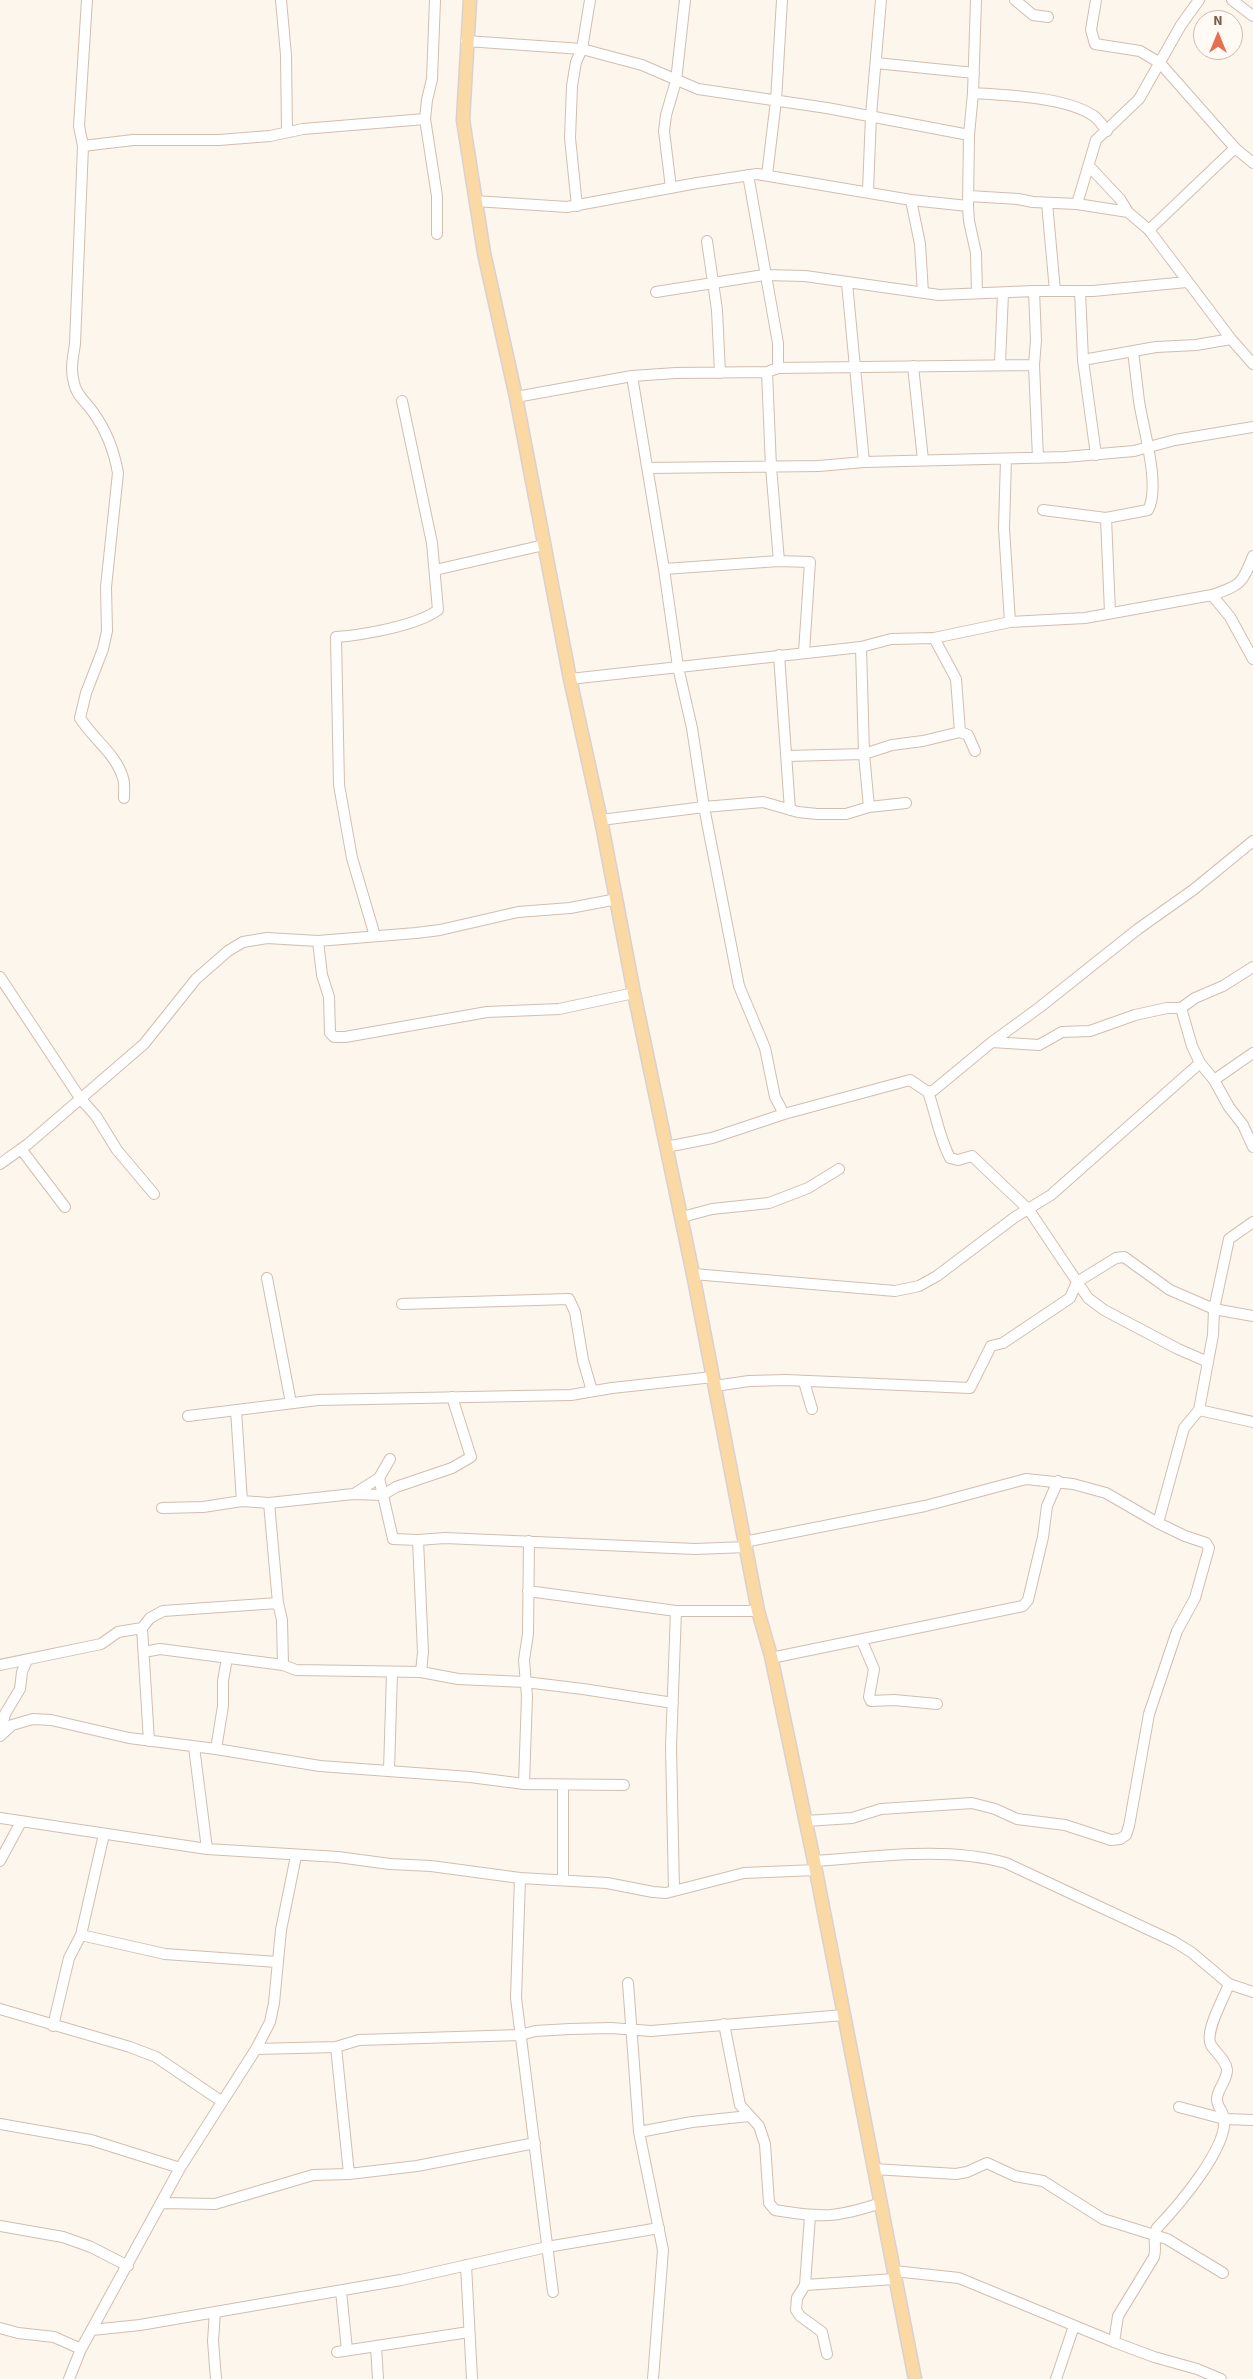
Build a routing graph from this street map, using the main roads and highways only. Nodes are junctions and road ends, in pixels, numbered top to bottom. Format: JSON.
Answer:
{"nodes":[{"id":1,"x":470,"y":0,"type":"edge"},
{"id":2,"x":915,"y":2379,"type":"edge"}],
"edges":[{"from":1,"to":2,"type":"main road"}]}
